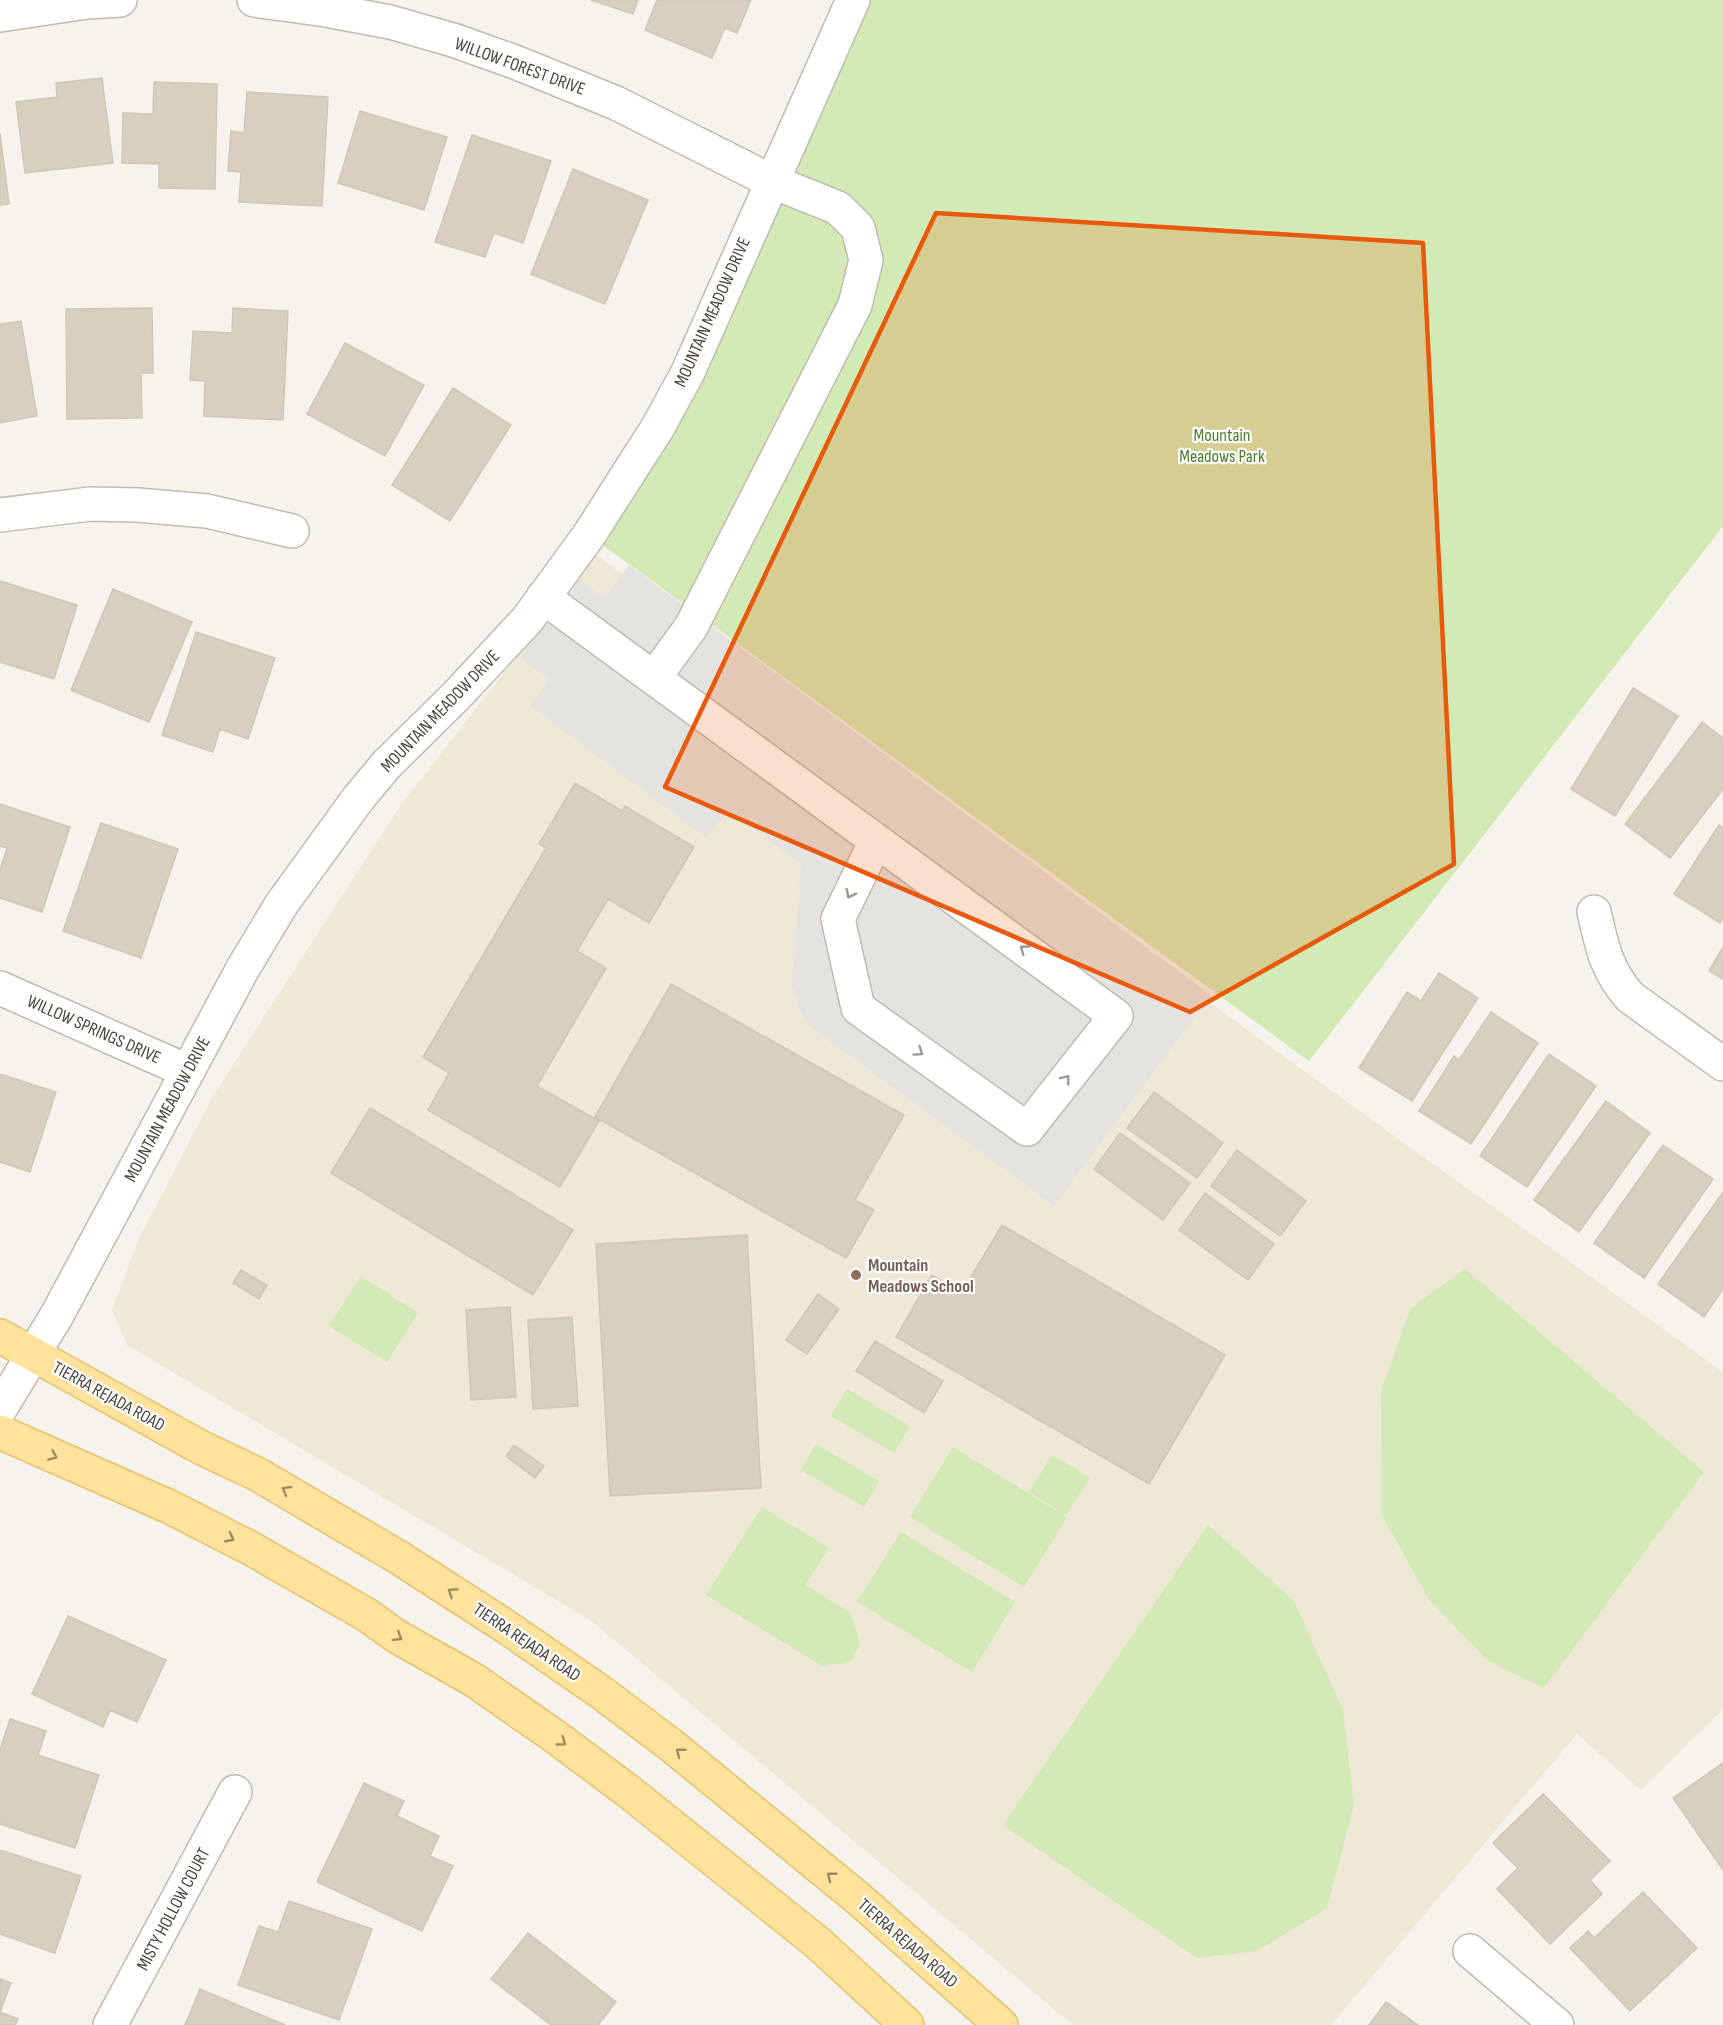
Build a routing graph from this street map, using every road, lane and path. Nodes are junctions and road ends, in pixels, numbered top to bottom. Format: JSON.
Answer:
{"nodes":[{"id":1,"x":120,"y":0,"type":"edge"},
{"id":2,"x":254,"y":0,"type":"edge"},
{"id":3,"x":853,"y":0,"type":"edge"},
{"id":4,"x":0,"y":15,"type":"edge"},
{"id":5,"x":771,"y":181,"type":"junction"},
{"id":6,"x":0,"y":515,"type":"edge"},
{"id":7,"x":292,"y":531,"type":"dead end"},
{"id":8,"x":543,"y":597,"type":"junction"},
{"id":9,"x":654,"y":678,"type":"junction"},
{"id":10,"x":876,"y":841,"type":"junction"},
{"id":11,"x":1594,"y":912,"type":"dead end"},
{"id":12,"x":0,"y":988,"type":"edge"},
{"id":13,"x":1723,"y":1064,"type":"edge"},
{"id":14,"x":187,"y":1071,"type":"junction"},
{"id":15,"x":0,"y":1336,"type":"edge"},
{"id":16,"x":34,"y":1354,"type":"junction"},
{"id":17,"x":0,"y":1408,"type":"edge"},
{"id":18,"x":0,"y":1432,"type":"edge"},
{"id":19,"x":235,"y":1792,"type":"dead end"},
{"id":20,"x":1470,"y":1951,"type":"dead end"},
{"id":21,"x":110,"y":2025,"type":"edge"},
{"id":22,"x":907,"y":2025,"type":"edge"},
{"id":23,"x":1001,"y":2025,"type":"edge"},
{"id":24,"x":1557,"y":2025,"type":"edge"}],
"edges":[{"from":1,"to":4,"type":"street"},
{"from":2,"to":5,"type":"street","name":"WILLOW FOREST DRIVE"},
{"from":3,"to":5,"type":"street","name":"MOUNTAIN MEADOW DRIVE"},
{"from":5,"to":8,"type":"street","name":"MOUNTAIN MEADOW DRIVE"},
{"from":5,"to":9,"type":"street","name":"WILLOW FOREST DRIVE"},
{"from":6,"to":7,"type":"street"},
{"from":8,"to":9,"type":"street"},
{"from":8,"to":14,"type":"street","name":"MOUNTAIN MEADOW DRIVE"},
{"from":9,"to":10,"type":"street"},
{"from":10,"to":10,"type":"street","one_way":true},
{"from":11,"to":13,"type":"street"},
{"from":12,"to":14,"type":"street","name":"WILLOW SPRINGS DRIVE"},
{"from":14,"to":16,"type":"street","name":"MOUNTAIN MEADOW DRIVE"},
{"from":15,"to":16,"type":"main road","name":"TIERRA REJADA ROAD"},
{"from":16,"to":17,"type":"street","name":"MOUNTAIN MEADOW DRIVE"},
{"from":23,"to":16,"type":"main road","name":"TIERRA REJADA ROAD","one_way":true},
{"from":18,"to":22,"type":"main road","one_way":true},
{"from":19,"to":21,"type":"street","name":"MISTY HOLLOW COURT"},
{"from":20,"to":24,"type":"street"}]}
